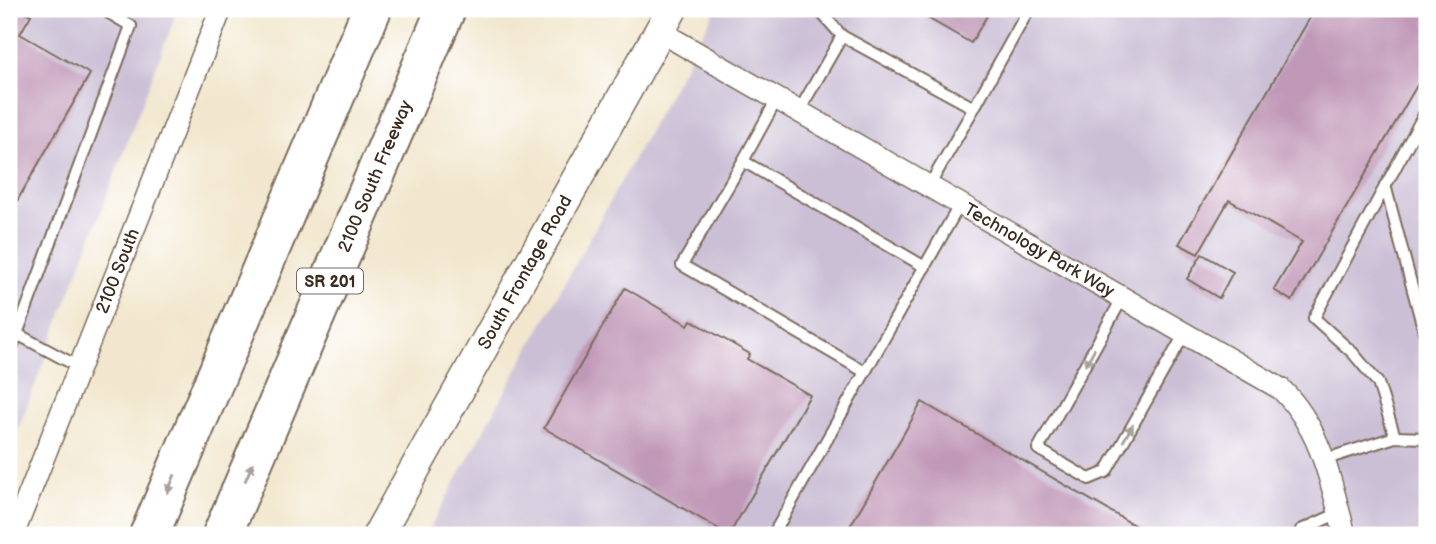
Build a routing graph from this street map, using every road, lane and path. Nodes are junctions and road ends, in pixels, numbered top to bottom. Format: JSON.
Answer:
{"nodes":[{"id":1,"x":102,"y":9,"type":"edge"},
{"id":2,"x":221,"y":9,"type":"edge"},
{"id":3,"x":361,"y":9,"type":"edge"},
{"id":4,"x":372,"y":9,"type":"edge"},
{"id":5,"x":818,"y":9,"type":"edge"},
{"id":6,"x":1029,"y":9,"type":"edge"},
{"id":7,"x":445,"y":15,"type":"edge"},
{"id":8,"x":666,"y":20,"type":"edge"},
{"id":9,"x":842,"y":36,"type":"junction"},
{"id":10,"x":777,"y":99,"type":"junction"},
{"id":11,"x":974,"y":108,"type":"junction"},
{"id":12,"x":1427,"y":110,"type":"edge"},
{"id":13,"x":799,"y":111,"type":"junction"},
{"id":14,"x":743,"y":161,"type":"junction"},
{"id":15,"x":1385,"y":185,"type":"junction"},
{"id":16,"x":929,"y":186,"type":"junction"},
{"id":17,"x":960,"y":204,"type":"junction"},
{"id":18,"x":925,"y":267,"type":"junction"},
{"id":19,"x":1123,"y":297,"type":"junction"},
{"id":20,"x":13,"y":332,"type":"edge"},
{"id":21,"x":1185,"y":333,"type":"junction"},
{"id":22,"x":1427,"y":343,"type":"edge"},
{"id":23,"x":227,"y":354,"type":"junction"},
{"id":24,"x":9,"y":355,"type":"edge"},
{"id":25,"x":79,"y":367,"type":"junction"},
{"id":26,"x":865,"y":372,"type":"junction"},
{"id":27,"x":1395,"y":437,"type":"junction"},
{"id":28,"x":1427,"y":438,"type":"edge"},
{"id":29,"x":1323,"y":460,"type":"junction"},
{"id":30,"x":1339,"y":513,"type":"junction"},
{"id":31,"x":13,"y":535,"type":"edge"},
{"id":32,"x":149,"y":535,"type":"edge"},
{"id":33,"x":222,"y":535,"type":"edge"},
{"id":34,"x":378,"y":535,"type":"edge"},
{"id":35,"x":773,"y":535,"type":"edge"},
{"id":36,"x":1298,"y":535,"type":"edge"},
{"id":37,"x":1345,"y":535,"type":"edge"}],
"edges":[{"from":1,"to":20,"type":"lane"},
{"from":2,"to":25,"type":"street","name":"2100 South"},
{"from":3,"to":23,"type":"highway"},
{"from":4,"to":23,"type":"highway"},
{"from":5,"to":9,"type":"lane"},
{"from":6,"to":11,"type":"lane"},
{"from":33,"to":7,"type":"highway","name":"2100 South Freeway","number":"SR 201","one_way":true},
{"from":8,"to":10,"type":"street","name":"Technology Park Way"},
{"from":8,"to":34,"type":"street","name":"South Frontage Road"},
{"from":9,"to":11,"type":"lane"},
{"from":9,"to":13,"type":"lane"},
{"from":10,"to":13,"type":"street","name":"Technology Park Way"},
{"from":10,"to":14,"type":"lane"},
{"from":11,"to":16,"type":"lane"},
{"from":12,"to":15,"type":"lane"},
{"from":13,"to":16,"type":"street","name":"Technology Park Way"},
{"from":14,"to":18,"type":"lane"},
{"from":14,"to":26,"type":"lane"},
{"from":15,"to":22,"type":"lane"},
{"from":15,"to":27,"type":"lane"},
{"from":16,"to":17,"type":"street","name":"Technology Park Way"},
{"from":17,"to":18,"type":"lane"},
{"from":17,"to":19,"type":"street","name":"Technology Park Way"},
{"from":18,"to":26,"type":"lane"},
{"from":19,"to":21,"type":"street","name":"Technology Park Way"},
{"from":19,"to":21,"type":"lane","one_way":true},
{"from":20,"to":24,"type":"lane"},
{"from":20,"to":25,"type":"lane"},
{"from":21,"to":29,"type":"street","name":"Technology Park Way"},
{"from":23,"to":32,"type":"highway","one_way":true},
{"from":25,"to":31,"type":"street","name":"2100 South"},
{"from":26,"to":35,"type":"lane"},
{"from":27,"to":28,"type":"lane"},
{"from":27,"to":29,"type":"lane"},
{"from":29,"to":30,"type":"street","name":"Technology Park Way"},
{"from":30,"to":36,"type":"lane"},
{"from":30,"to":37,"type":"street","name":"Technology Park Way"}]}
